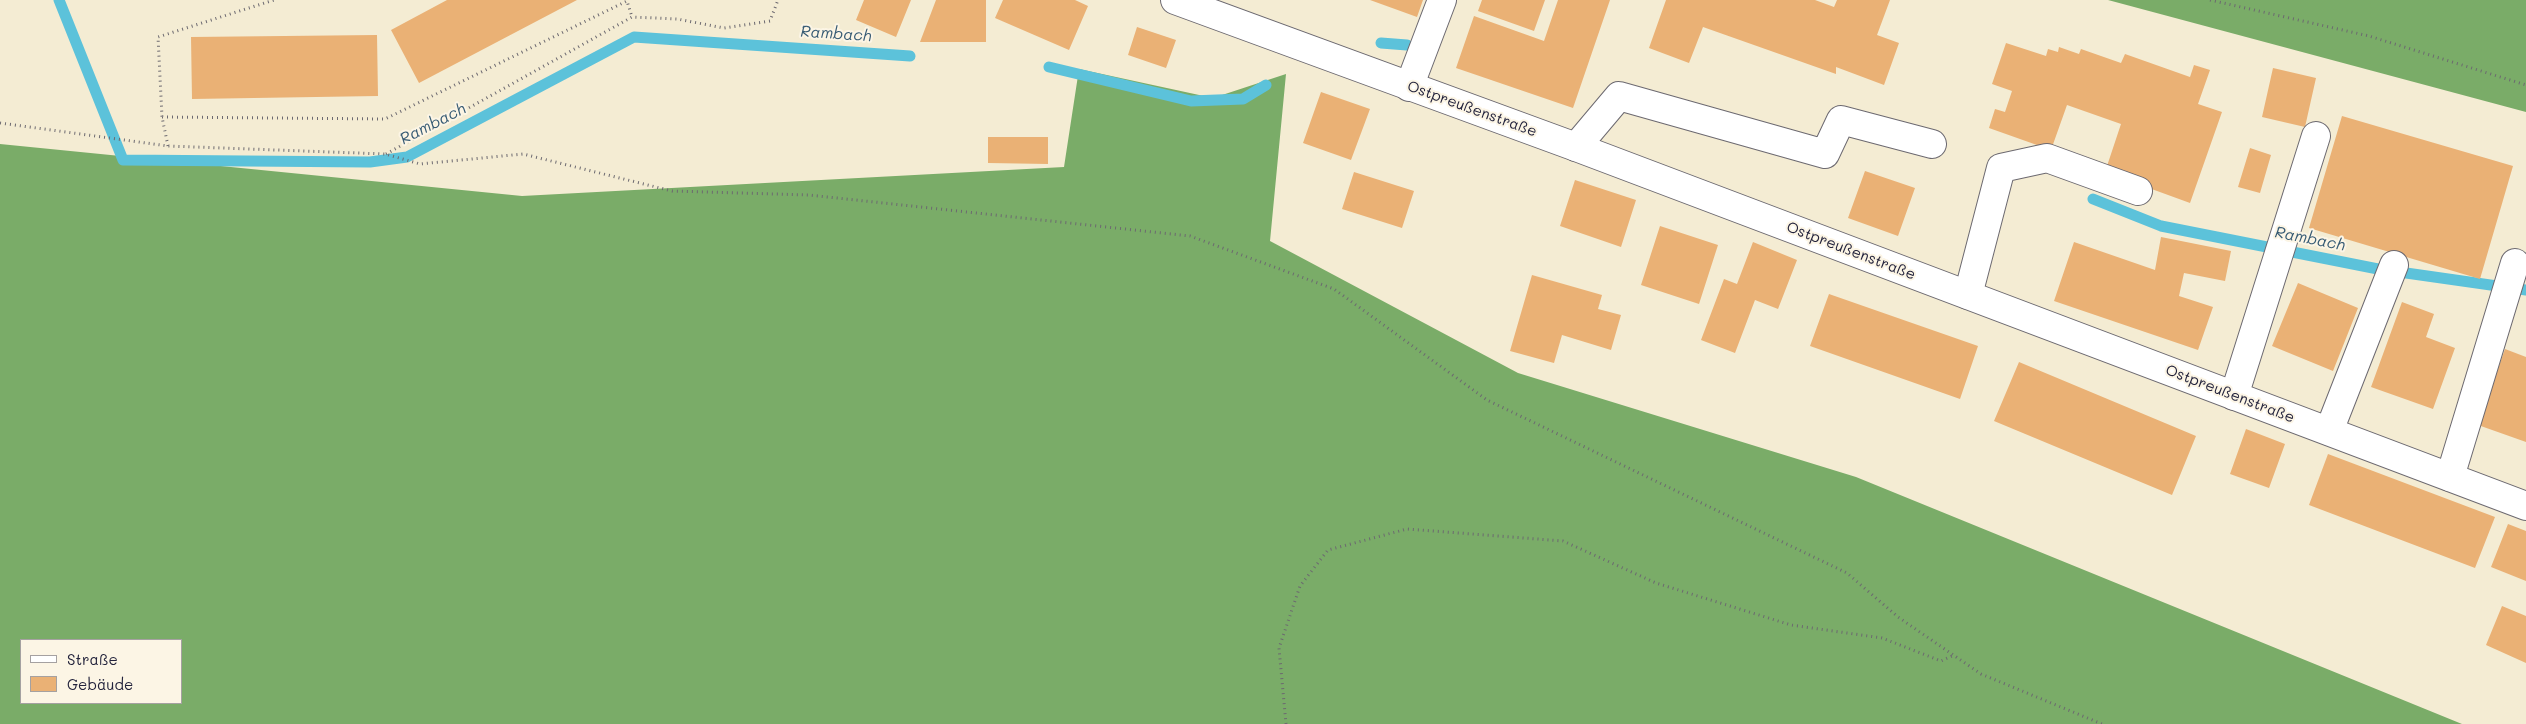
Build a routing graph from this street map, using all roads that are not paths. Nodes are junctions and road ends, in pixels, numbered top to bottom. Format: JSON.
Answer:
{"nodes":[{"id":1,"x":1175,"y":0,"type":"edge"},
{"id":2,"x":1442,"y":0,"type":"edge"},
{"id":3,"x":1409,"y":87,"type":"junction"},
{"id":4,"x":2316,"y":136,"type":"dead end"},
{"id":5,"x":1932,"y":144,"type":"dead end"},
{"id":6,"x":1576,"y":147,"type":"junction"},
{"id":7,"x":2138,"y":191,"type":"dead end"},
{"id":8,"x":2391,"y":271,"type":"dead end"},
{"id":9,"x":2509,"y":282,"type":"dead end"},
{"id":10,"x":1968,"y":295,"type":"junction"},
{"id":11,"x":2234,"y":396,"type":"junction"},
{"id":12,"x":2328,"y":432,"type":"junction"},
{"id":13,"x":2450,"y":477,"type":"junction"},
{"id":14,"x":2526,"y":506,"type":"edge"}],
"edges":[{"from":1,"to":3,"type":"main road","name":"Ostpreußenstraße"},
{"from":2,"to":3,"type":"main road"},
{"from":3,"to":6,"type":"main road","name":"Ostpreußenstraße"},
{"from":4,"to":11,"type":"main road"},
{"from":5,"to":6,"type":"main road"},
{"from":6,"to":10,"type":"main road","name":"Ostpreußenstraße"},
{"from":7,"to":10,"type":"main road"},
{"from":8,"to":12,"type":"main road"},
{"from":9,"to":13,"type":"main road"},
{"from":10,"to":11,"type":"main road","name":"Ostpreußenstraße"},
{"from":11,"to":12,"type":"main road","name":"Ostpreußenstraße"},
{"from":12,"to":13,"type":"main road","name":"Ostpreußenstraße"},
{"from":13,"to":14,"type":"main road","name":"Ostpreußenstraße"}]}
